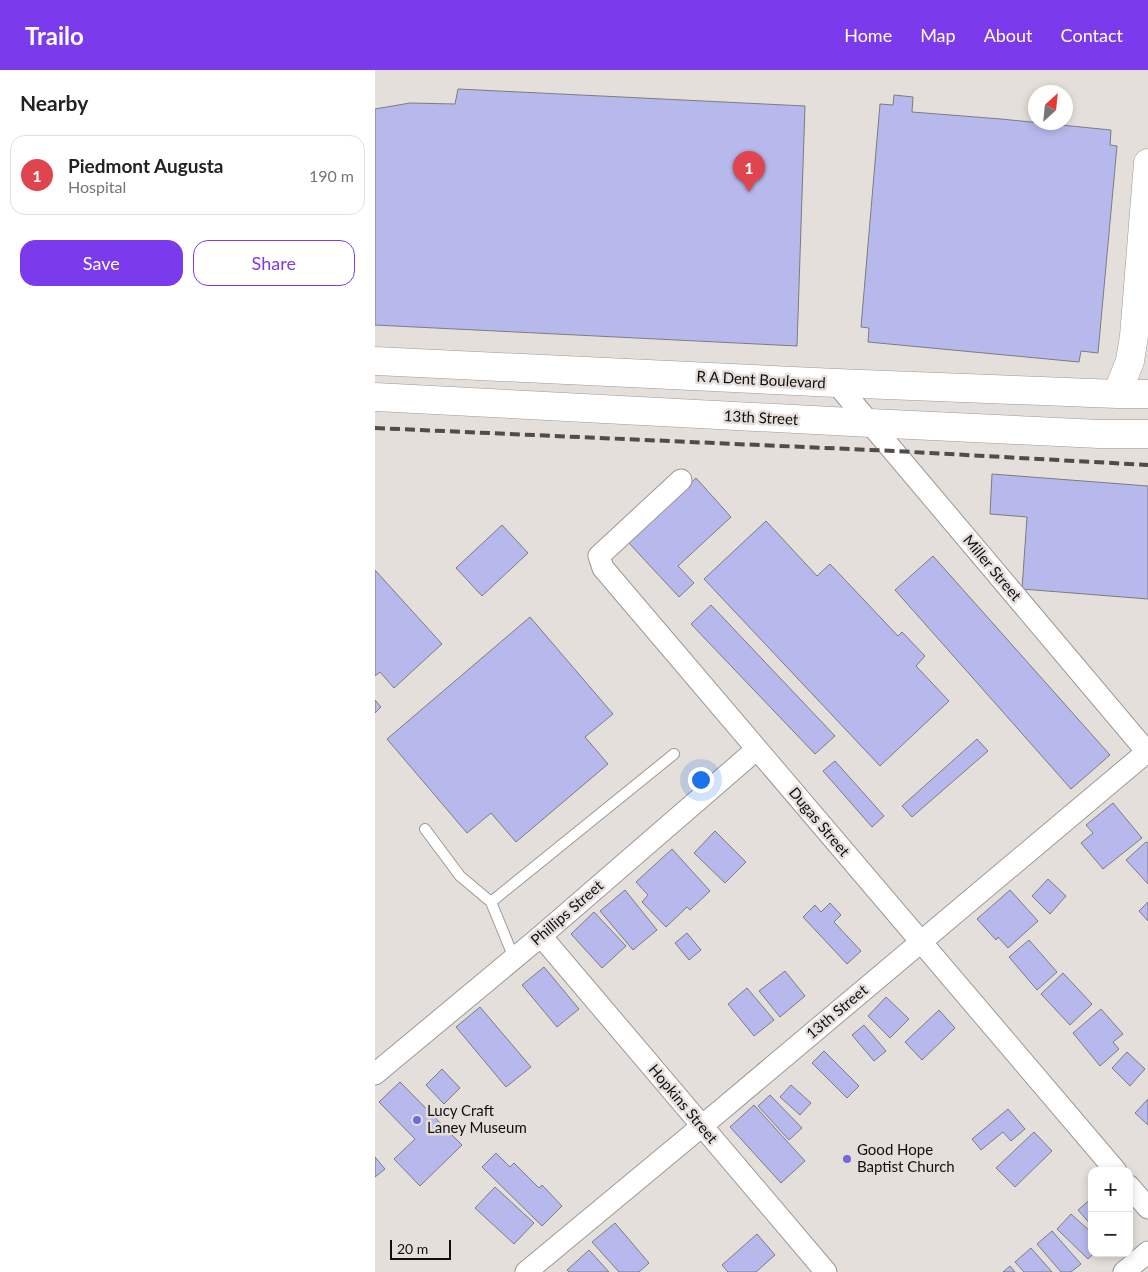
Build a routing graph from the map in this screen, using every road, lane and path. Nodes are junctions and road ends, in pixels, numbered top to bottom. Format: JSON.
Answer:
{"nodes":[{"id":1,"x":1148,"y":164,"type":"edge"},
{"id":2,"x":375,"y":361,"type":"edge"},
{"id":3,"x":836,"y":383,"type":"junction"},
{"id":4,"x":1117,"y":394,"type":"junction"},
{"id":5,"x":1148,"y":394,"type":"edge"},
{"id":6,"x":375,"y":398,"type":"edge"},
{"id":7,"x":870,"y":424,"type":"junction"},
{"id":8,"x":1148,"y":434,"type":"edge"},
{"id":9,"x":681,"y":480,"type":"dead end"},
{"id":10,"x":757,"y":749,"type":"junction"},
{"id":11,"x":1148,"y":752,"type":"edge"},
{"id":12,"x":674,"y":754,"type":"dead end"},
{"id":13,"x":425,"y":829,"type":"dead end"},
{"id":14,"x":491,"y":902,"type":"junction"},
{"id":15,"x":541,"y":936,"type":"junction"},
{"id":16,"x":921,"y":942,"type":"junction"},
{"id":17,"x":514,"y":958,"type":"junction"},
{"id":18,"x":375,"y":1074,"type":"edge"},
{"id":19,"x":702,"y":1126,"type":"junction"},
{"id":20,"x":1113,"y":1167,"type":"edge"},
{"id":21,"x":1133,"y":1191,"type":"edge"},
{"id":22,"x":1148,"y":1208,"type":"edge"},
{"id":23,"x":1148,"y":1252,"type":"edge"},
{"id":24,"x":526,"y":1272,"type":"edge"},
{"id":25,"x":826,"y":1272,"type":"edge"},
{"id":26,"x":1124,"y":1272,"type":"edge"}],
"edges":[{"from":1,"to":4,"type":"main road"},
{"from":2,"to":3,"type":"main road","name":"R A Dent Boulevard"},
{"from":3,"to":4,"type":"main road","name":"R A Dent Boulevard"},
{"from":3,"to":7,"type":"street","name":"Miller Street"},
{"from":4,"to":5,"type":"main road","name":"R A Dent Boulevard"},
{"from":6,"to":7,"type":"main road","name":"13th Street"},
{"from":7,"to":8,"type":"main road","name":"13th Street"},
{"from":7,"to":11,"type":"street","name":"Miller Street"},
{"from":9,"to":10,"type":"street","name":"Dugas Street"},
{"from":10,"to":15,"type":"street","name":"Phillips Street"},
{"from":10,"to":16,"type":"street","name":"Dugas Street"},
{"from":11,"to":16,"type":"street","name":"13th Street"},
{"from":12,"to":14,"type":"lane"},
{"from":13,"to":14,"type":"lane"},
{"from":14,"to":17,"type":"lane"},
{"from":15,"to":17,"type":"street","name":"Phillips Street"},
{"from":15,"to":19,"type":"street","name":"Hopkins Street"},
{"from":16,"to":19,"type":"street","name":"13th Street"},
{"from":16,"to":20,"type":"street","name":"Dugas Street"},
{"from":17,"to":18,"type":"street","name":"Phillips Street"},
{"from":19,"to":24,"type":"street","name":"13th Street"},
{"from":19,"to":25,"type":"street","name":"Hopkins Street"},
{"from":21,"to":22,"type":"street"},
{"from":23,"to":26,"type":"street"}]}
